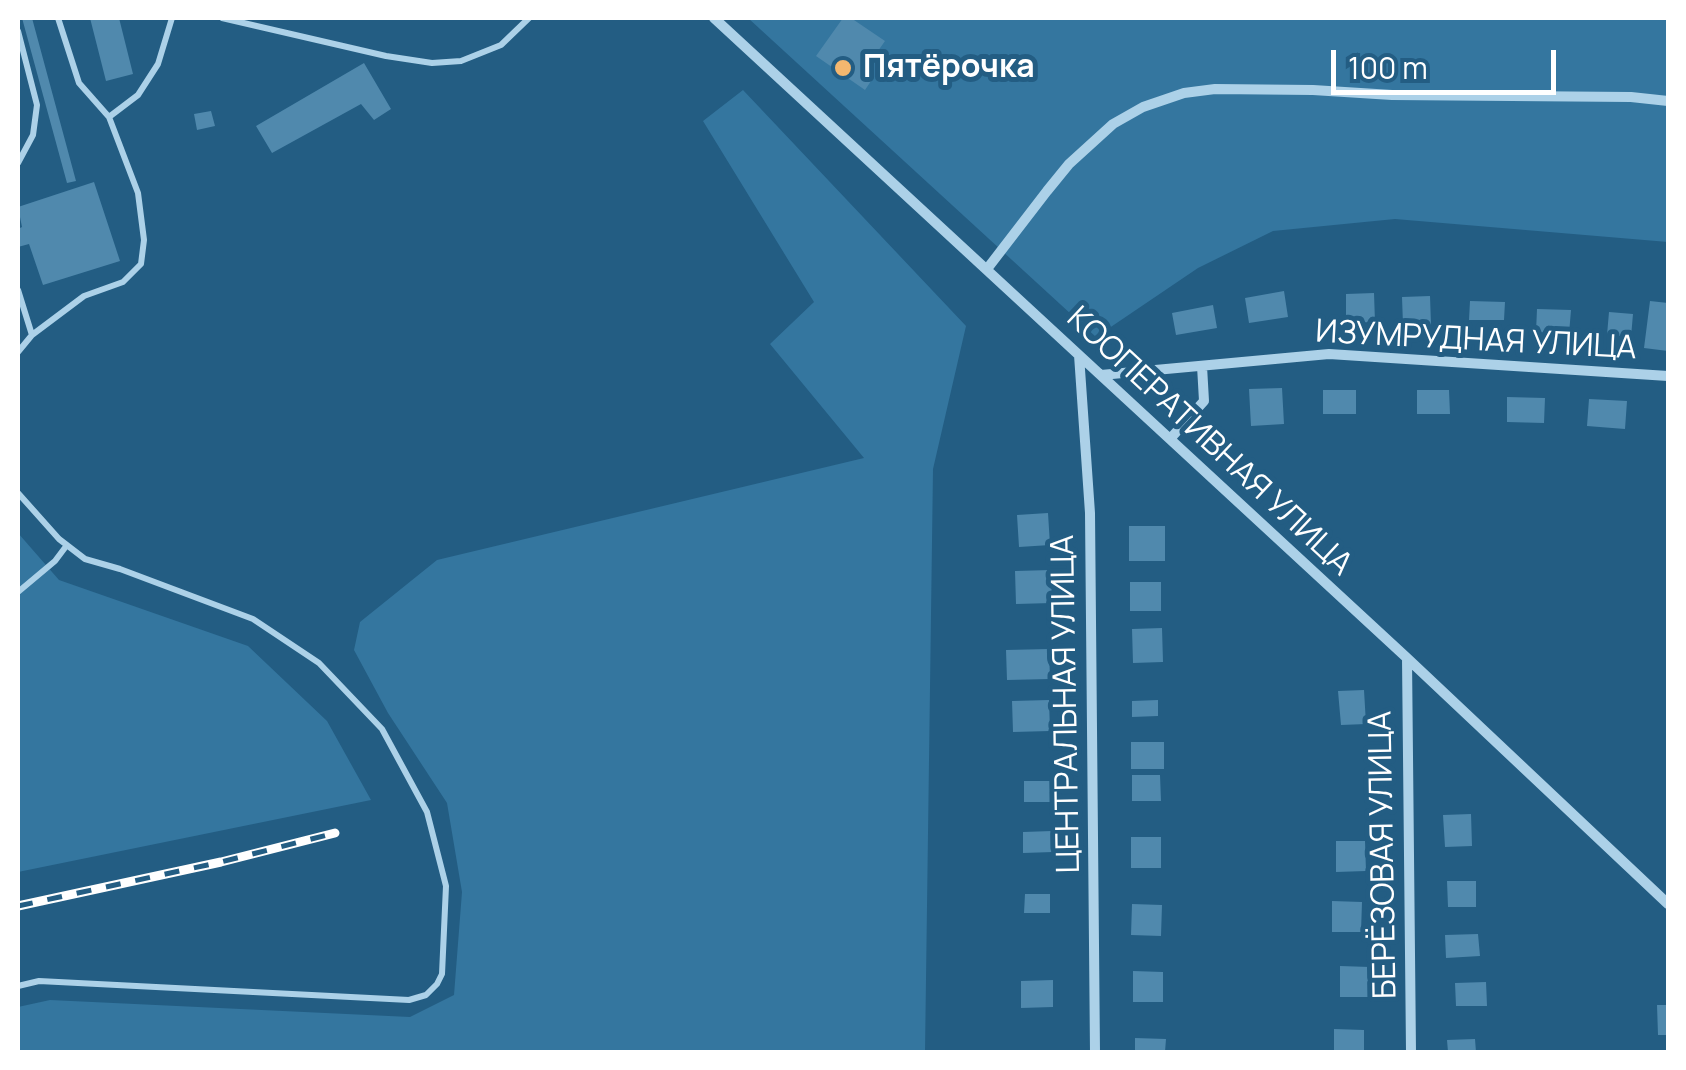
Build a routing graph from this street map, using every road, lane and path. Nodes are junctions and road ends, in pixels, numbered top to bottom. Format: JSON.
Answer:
{"nodes":[{"id":1,"x":58,"y":18,"type":"edge"},
{"id":2,"x":172,"y":18,"type":"edge"},
{"id":3,"x":222,"y":18,"type":"edge"},
{"id":4,"x":529,"y":18,"type":"edge"},
{"id":5,"x":714,"y":18,"type":"edge"},
{"id":6,"x":18,"y":31,"type":"edge"},
{"id":7,"x":1668,"y":100,"type":"edge"},
{"id":8,"x":109,"y":117,"type":"junction"},
{"id":9,"x":18,"y":163,"type":"edge"},
{"id":10,"x":986,"y":269,"type":"junction"},
{"id":11,"x":18,"y":290,"type":"edge"},
{"id":12,"x":32,"y":335,"type":"junction"},
{"id":13,"x":18,"y":352,"type":"edge"},
{"id":14,"x":1079,"y":355,"type":"junction"},
{"id":15,"x":1202,"y":366,"type":"junction"},
{"id":16,"x":1101,"y":375,"type":"junction"},
{"id":17,"x":1668,"y":376,"type":"edge"},
{"id":18,"x":1170,"y":440,"type":"junction"},
{"id":19,"x":18,"y":492,"type":"edge"},
{"id":20,"x":67,"y":545,"type":"junction"},
{"id":21,"x":18,"y":592,"type":"edge"},
{"id":22,"x":1406,"y":658,"type":"junction"},
{"id":23,"x":1668,"y":904,"type":"edge"},
{"id":24,"x":18,"y":986,"type":"edge"},
{"id":25,"x":1095,"y":1052,"type":"edge"},
{"id":26,"x":1411,"y":1052,"type":"edge"}],
"edges":[{"from":1,"to":8,"type":"lane"},
{"from":2,"to":8,"type":"lane"},
{"from":3,"to":4,"type":"lane"},
{"from":5,"to":10,"type":"street","name":"КООПЕРАТИВНАЯ УЛИЦА"},
{"from":6,"to":9,"type":"lane"},
{"from":7,"to":10,"type":"street"},
{"from":8,"to":12,"type":"lane"},
{"from":10,"to":14,"type":"street","name":"КООПЕРАТИВНАЯ УЛИЦА"},
{"from":11,"to":12,"type":"lane"},
{"from":12,"to":13,"type":"lane"},
{"from":14,"to":16,"type":"street","name":"КООПЕРАТИВНАЯ УЛИЦА"},
{"from":14,"to":25,"type":"street","name":"ЦЕНТРАЛЬНАЯ УЛИЦА"},
{"from":15,"to":16,"type":"street","name":"ИЗУМРУДНАЯ УЛИЦА"},
{"from":15,"to":17,"type":"street","name":"ИЗУМРУДНАЯ УЛИЦА"},
{"from":15,"to":18,"type":"street"},
{"from":16,"to":18,"type":"street","name":"КООПЕРАТИВНАЯ УЛИЦА"},
{"from":18,"to":22,"type":"street","name":"КООПЕРАТИВНАЯ УЛИЦА"},
{"from":19,"to":20,"type":"lane"},
{"from":20,"to":21,"type":"lane"},
{"from":20,"to":24,"type":"lane"},
{"from":22,"to":23,"type":"street","name":"КООПЕРАТИВНАЯ УЛИЦА"},
{"from":22,"to":26,"type":"street","name":"БЕРЁЗОВАЯ УЛИЦА"}]}
